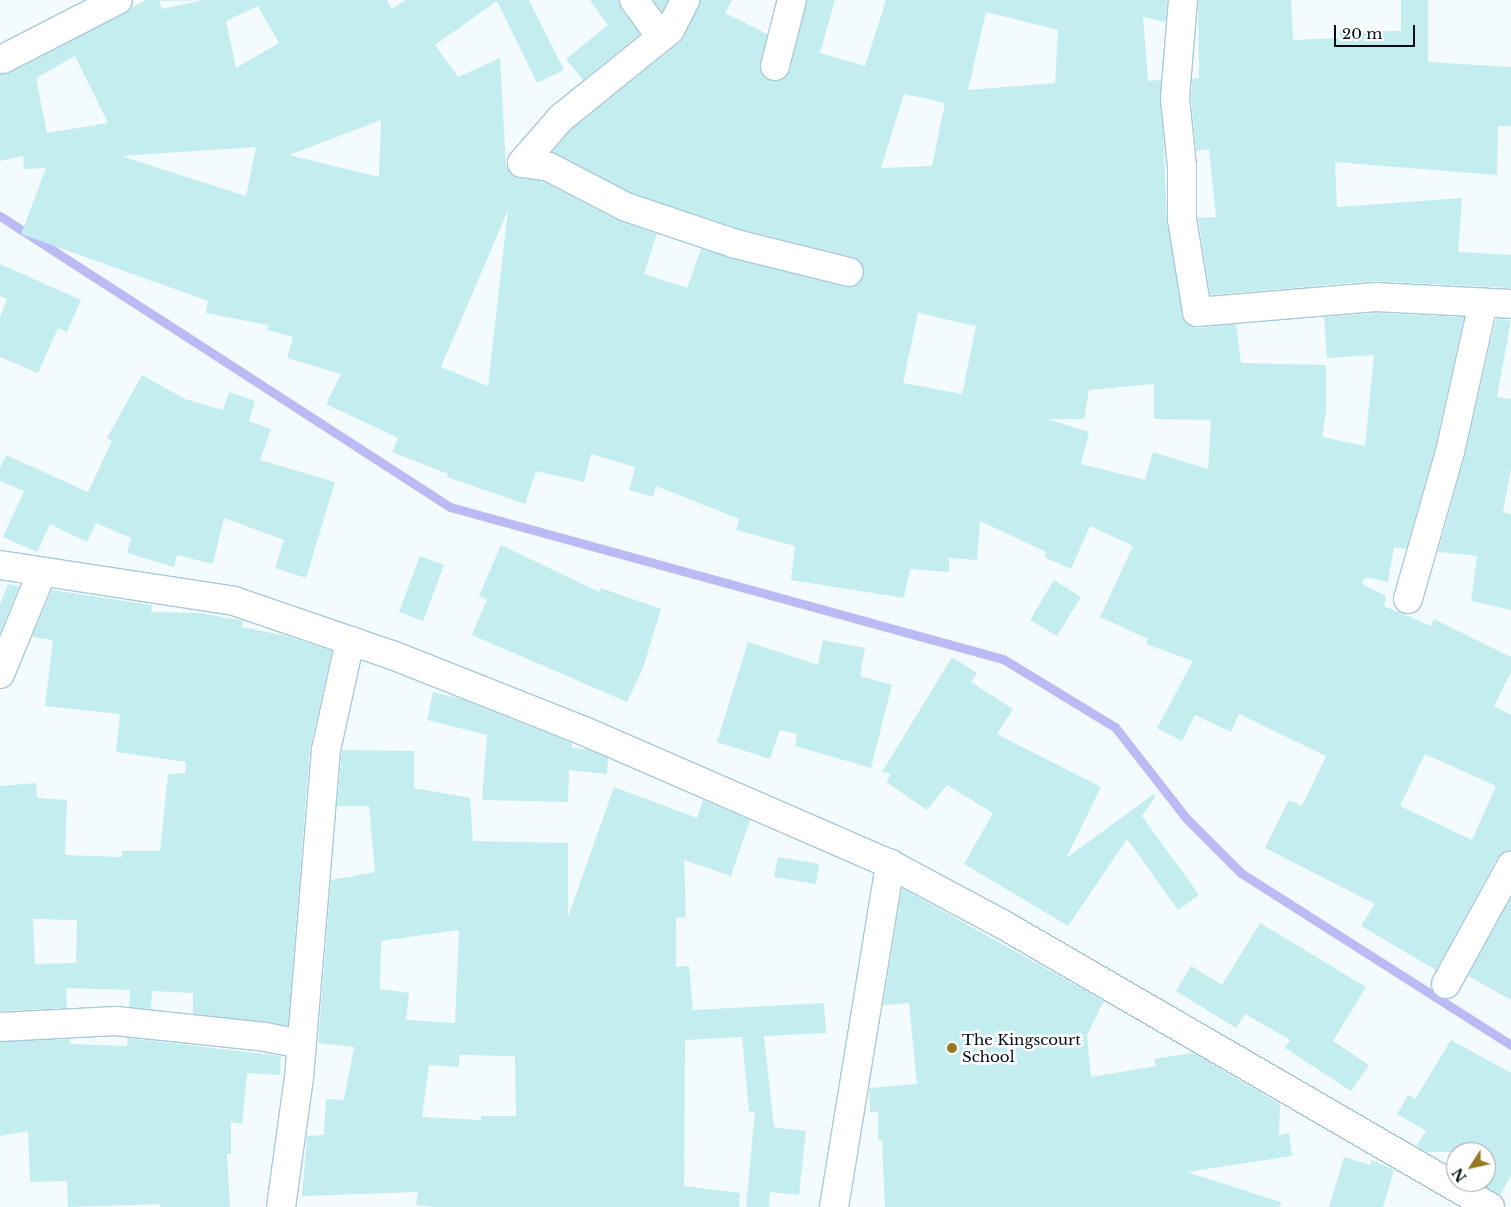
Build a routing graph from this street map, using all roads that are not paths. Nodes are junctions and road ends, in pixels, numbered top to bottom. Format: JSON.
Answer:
{"nodes":[{"id":1,"x":118,"y":0,"type":"edge"},
{"id":2,"x":634,"y":0,"type":"edge"},
{"id":3,"x":685,"y":0,"type":"edge"},
{"id":4,"x":792,"y":0,"type":"edge"},
{"id":5,"x":1183,"y":0,"type":"edge"},
{"id":6,"x":662,"y":37,"type":"junction"},
{"id":7,"x":4,"y":58,"type":"dead end"},
{"id":8,"x":774,"y":66,"type":"dead end"},
{"id":9,"x":849,"y":272,"type":"dead end"},
{"id":10,"x":1483,"y":303,"type":"junction"},
{"id":11,"x":1511,"y":304,"type":"edge"},
{"id":12,"x":0,"y":565,"type":"edge"},
{"id":13,"x":42,"y":572,"type":"junction"},
{"id":14,"x":1408,"y":599,"type":"dead end"},
{"id":15,"x":350,"y":641,"type":"junction"},
{"id":16,"x":0,"y":674,"type":"edge"},
{"id":17,"x":890,"y":864,"type":"junction"},
{"id":18,"x":1511,"y":866,"type":"edge"},
{"id":19,"x":1446,"y":984,"type":"dead end"},
{"id":20,"x":0,"y":1027,"type":"edge"},
{"id":21,"x":300,"y":1044,"type":"junction"},
{"id":22,"x":282,"y":1207,"type":"edge"},
{"id":23,"x":834,"y":1207,"type":"edge"},
{"id":24,"x":1490,"y":1207,"type":"edge"}],
"edges":[{"from":1,"to":7,"type":"street"},
{"from":2,"to":6,"type":"street"},
{"from":3,"to":6,"type":"street"},
{"from":4,"to":8,"type":"street"},
{"from":5,"to":10,"type":"street"},
{"from":6,"to":9,"type":"street"},
{"from":10,"to":11,"type":"street"},
{"from":10,"to":14,"type":"street"},
{"from":12,"to":13,"type":"street"},
{"from":13,"to":15,"type":"street"},
{"from":13,"to":16,"type":"street"},
{"from":15,"to":17,"type":"street"},
{"from":15,"to":21,"type":"street"},
{"from":17,"to":23,"type":"street"},
{"from":17,"to":24,"type":"street"},
{"from":18,"to":19,"type":"street"},
{"from":20,"to":21,"type":"street"},
{"from":21,"to":22,"type":"street"}]}
